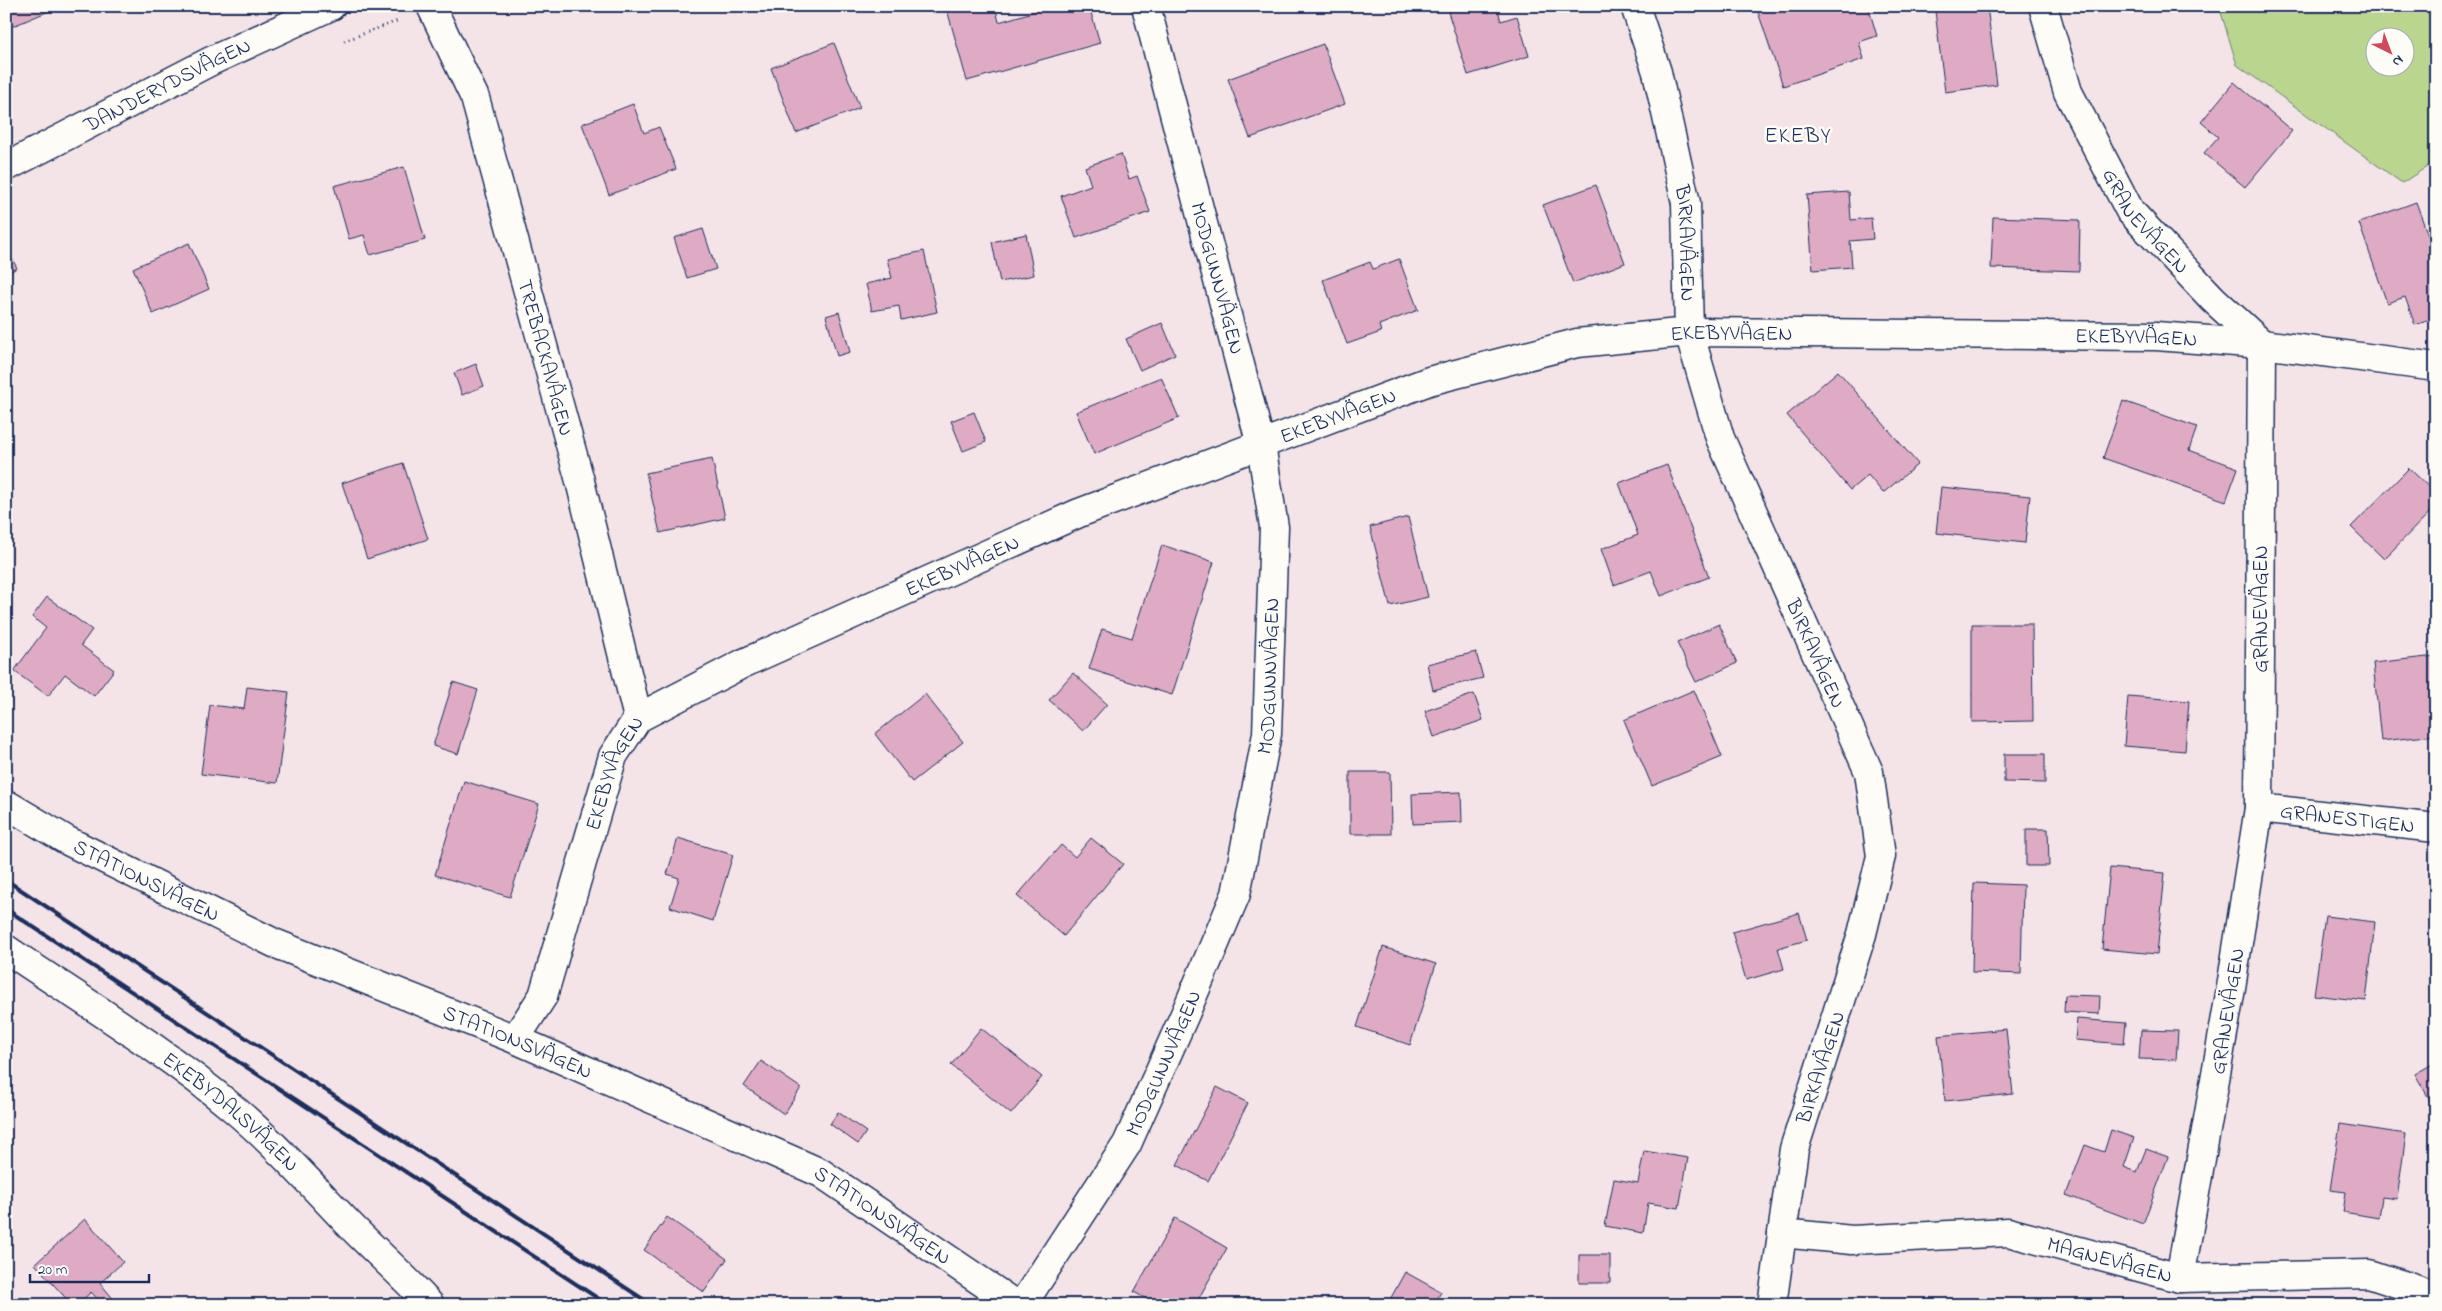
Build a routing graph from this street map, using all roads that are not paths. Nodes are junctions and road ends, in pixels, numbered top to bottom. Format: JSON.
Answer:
{"nodes":[{"id":1,"x":330,"y":6,"type":"edge"},
{"id":2,"x":431,"y":6,"type":"edge"},
{"id":3,"x":1146,"y":6,"type":"edge"},
{"id":4,"x":1635,"y":6,"type":"edge"},
{"id":5,"x":2043,"y":6,"type":"edge"},
{"id":6,"x":6,"y":167,"type":"edge"},
{"id":7,"x":1689,"y":332,"type":"junction"},
{"id":8,"x":2262,"y":344,"type":"junction"},
{"id":9,"x":2436,"y":367,"type":"edge"},
{"id":10,"x":1261,"y":445,"type":"junction"},
{"id":11,"x":638,"y":718,"type":"junction"},
{"id":12,"x":6,"y":804,"type":"edge"},
{"id":13,"x":2259,"y":808,"type":"junction"},
{"id":14,"x":2436,"y":828,"type":"edge"},
{"id":15,"x":6,"y":949,"type":"edge"},
{"id":16,"x":515,"y":1039,"type":"junction"},
{"id":17,"x":1782,"y":1233,"type":"junction"},
{"id":18,"x":2180,"y":1278,"type":"junction"},
{"id":19,"x":2436,"y":1296,"type":"edge"},
{"id":20,"x":430,"y":1305,"type":"edge"},
{"id":21,"x":1016,"y":1305,"type":"edge"},
{"id":22,"x":1022,"y":1305,"type":"edge"},
{"id":23,"x":1772,"y":1305,"type":"edge"}],
"edges":[{"from":1,"to":6,"type":"street","name":"DANDERYDSVÄGEN"},
{"from":2,"to":11,"type":"street","name":"TREBACKAVÄGEN"},
{"from":3,"to":10,"type":"street","name":"MODGUNNVÄGEN"},
{"from":4,"to":7,"type":"street","name":"BIRKAVÄGEN"},
{"from":5,"to":8,"type":"street","name":"GRANEVÄGEN"},
{"from":7,"to":8,"type":"street","name":"EKEBYVÄGEN"},
{"from":7,"to":10,"type":"street","name":"EKEBYVÄGEN"},
{"from":7,"to":17,"type":"street","name":"BIRKAVÄGEN"},
{"from":8,"to":9,"type":"street","name":"EKEBYVÄGEN"},
{"from":8,"to":13,"type":"street","name":"GRANEVÄGEN"},
{"from":10,"to":11,"type":"street","name":"EKEBYVÄGEN"},
{"from":10,"to":22,"type":"street","name":"MODGUNNVÄGEN"},
{"from":11,"to":16,"type":"street","name":"EKEBYVÄGEN"},
{"from":12,"to":16,"type":"street","name":"STATIONSVÄGEN"},
{"from":13,"to":14,"type":"street","name":"GRANESTIGEN"},
{"from":13,"to":18,"type":"street","name":"GRANEVÄGEN"},
{"from":15,"to":20,"type":"street","name":"EKEBYDALSVÄGEN"},
{"from":16,"to":21,"type":"street","name":"STATIONSVÄGEN"},
{"from":17,"to":18,"type":"street","name":"MAGNEVÄGEN"},
{"from":17,"to":23,"type":"street","name":"BIRKAVÄGEN"},
{"from":18,"to":19,"type":"street","name":"MAGNEVÄGEN"}]}
